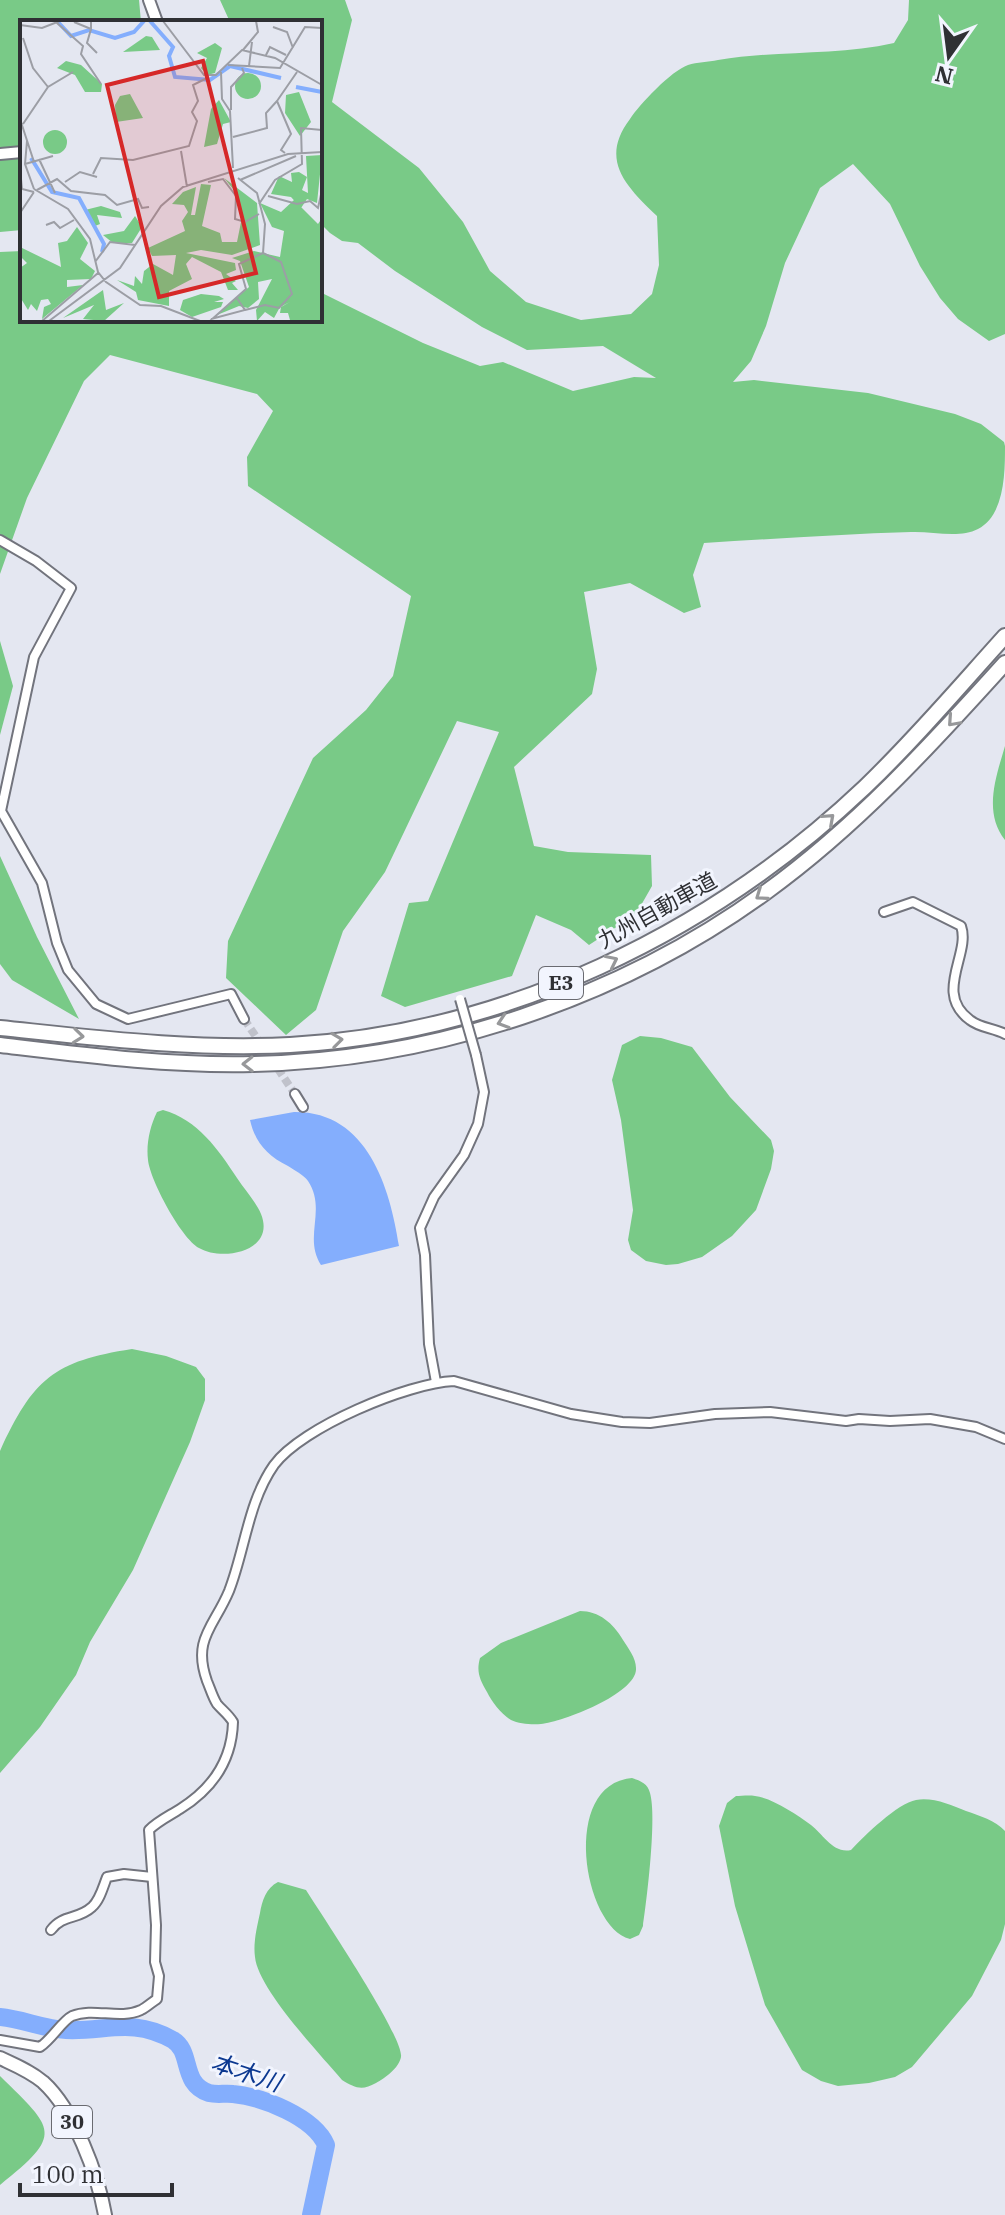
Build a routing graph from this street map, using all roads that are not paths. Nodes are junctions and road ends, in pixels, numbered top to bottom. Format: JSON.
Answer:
{"nodes":[{"id":1,"x":149,"y":0,"type":"edge"},
{"id":2,"x":156,"y":20,"type":"edge"},
{"id":3,"x":20,"y":152,"type":"edge"},
{"id":4,"x":0,"y":154,"type":"edge"},
{"id":5,"x":0,"y":540,"type":"edge"},
{"id":6,"x":1005,"y":636,"type":"edge"},
{"id":7,"x":1005,"y":663,"type":"edge"},
{"id":8,"x":884,"y":912,"type":"dead end"},
{"id":9,"x":460,"y":999,"type":"dead end"},
{"id":10,"x":244,"y":1019,"type":"tunnel mouth"},
{"id":11,"x":0,"y":1028,"type":"edge"},
{"id":12,"x":1005,"y":1034,"type":"edge"},
{"id":13,"x":0,"y":1045,"type":"edge"},
{"id":14,"x":295,"y":1094,"type":"tunnel mouth"},
{"id":15,"x":303,"y":1107,"type":"dead end"},
{"id":16,"x":436,"y":1382,"type":"junction"},
{"id":17,"x":1005,"y":1439,"type":"edge"},
{"id":18,"x":152,"y":1877,"type":"junction"},
{"id":19,"x":51,"y":1930,"type":"dead end"},
{"id":20,"x":0,"y":2040,"type":"edge"},
{"id":21,"x":0,"y":2058,"type":"edge"},
{"id":22,"x":105,"y":2215,"type":"edge"}],
"edges":[{"from":1,"to":2,"type":"street"},
{"from":3,"to":4,"type":"street"},
{"from":5,"to":10,"type":"street"},
{"from":11,"to":6,"type":"highway","name":"九州自動車道","number":"E3","one_way":true},
{"from":7,"to":13,"type":"highway","name":"九州自動車道","number":"E3","one_way":true},
{"from":8,"to":12,"type":"street"},
{"from":9,"to":16,"type":"street","bridge":true},
{"from":14,"to":15,"type":"street"},
{"from":16,"to":17,"type":"street"},
{"from":16,"to":18,"type":"street"},
{"from":18,"to":19,"type":"street"},
{"from":18,"to":20,"type":"street"},
{"from":21,"to":22,"type":"main road","number":"30"}]}
